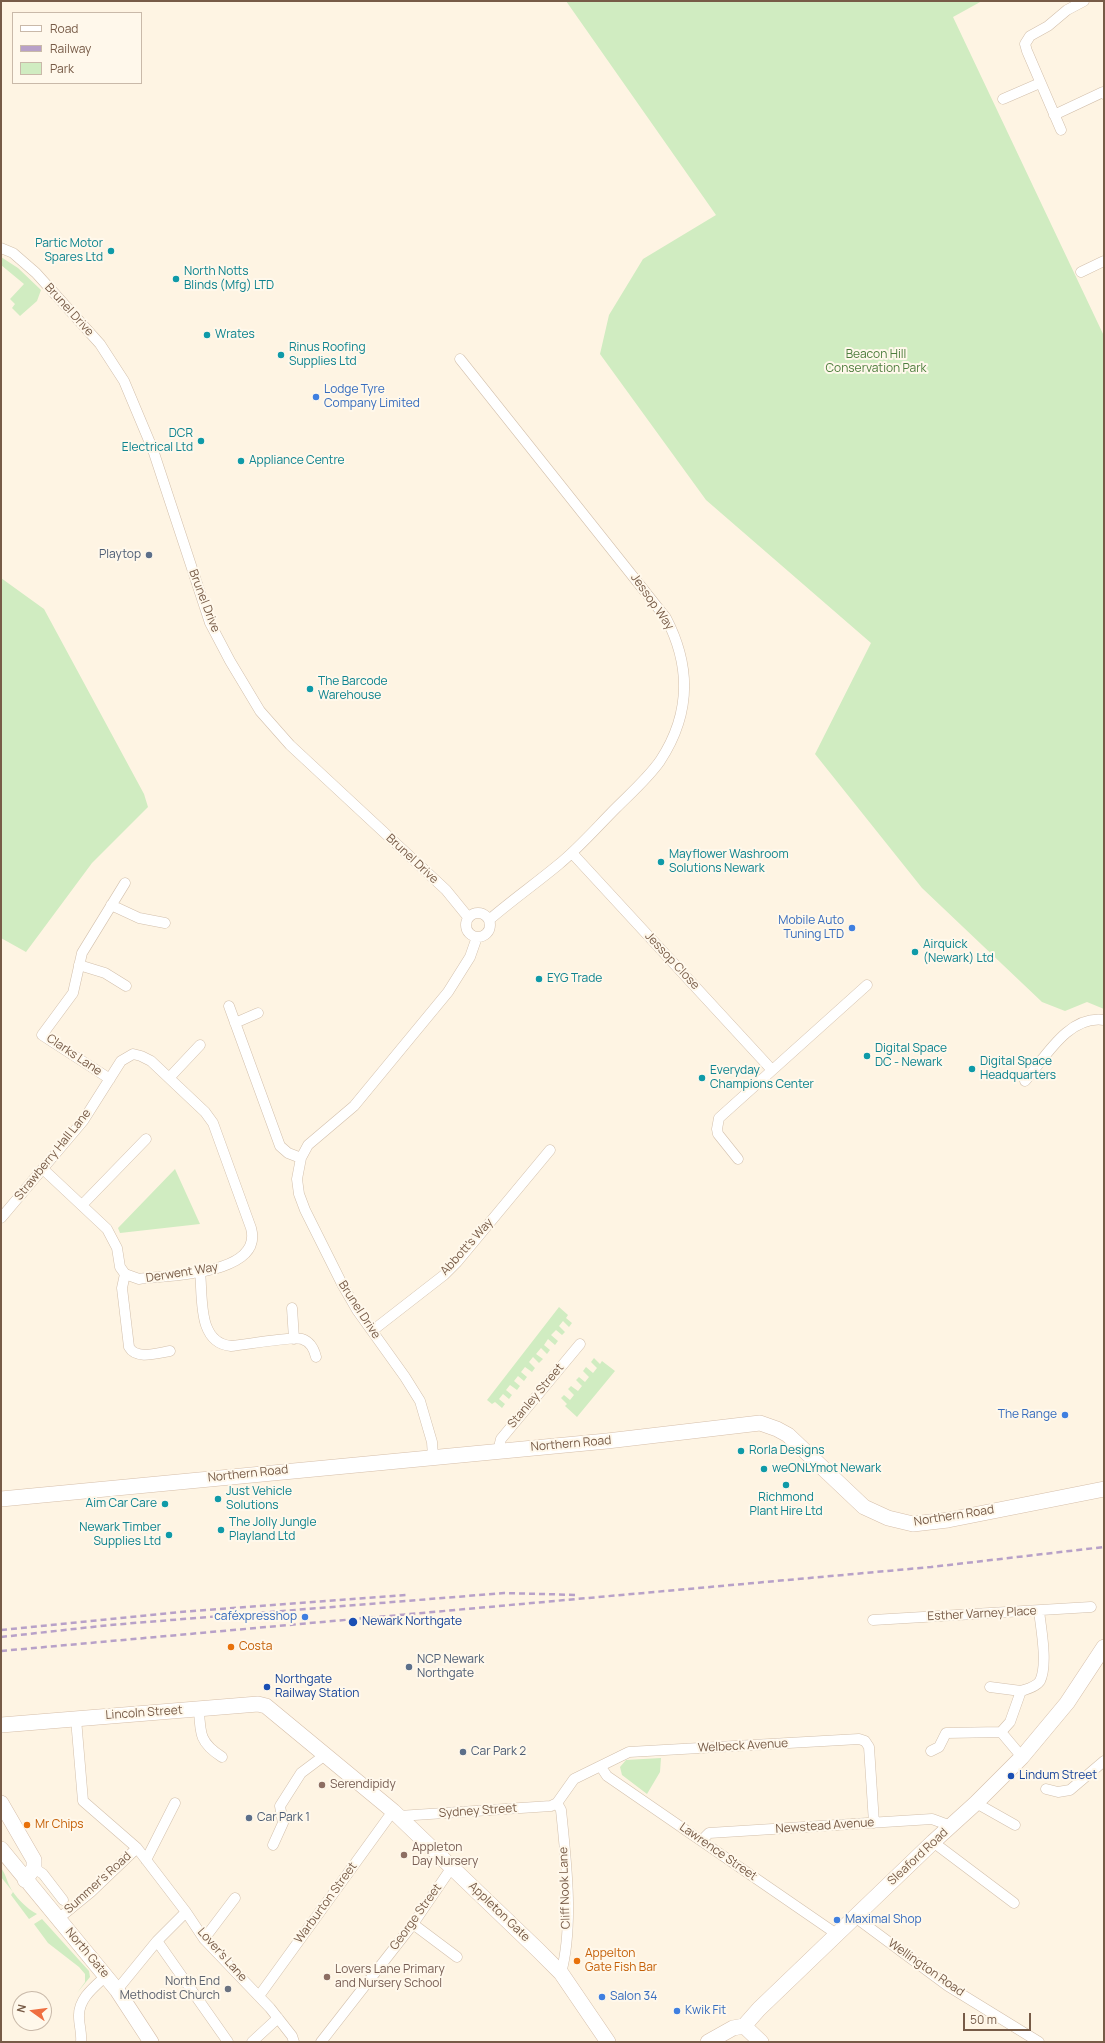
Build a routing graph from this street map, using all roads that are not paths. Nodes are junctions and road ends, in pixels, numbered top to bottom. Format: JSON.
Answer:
{"nodes":[{"id":1,"x":1084,"y":1,"type":"edge"},
{"id":2,"x":1040,"y":83,"type":"junction"},
{"id":3,"x":1104,"y":92,"type":"edge"},
{"id":4,"x":1003,"y":98,"type":"dead end"},
{"id":5,"x":1054,"y":115,"type":"junction"},
{"id":6,"x":1061,"y":130,"type":"dead end"},
{"id":7,"x":1,"y":248,"type":"edge"},
{"id":8,"x":1104,"y":262,"type":"edge"},
{"id":9,"x":1081,"y":272,"type":"dead end"},
{"id":10,"x":460,"y":359,"type":"dead end"},
{"id":11,"x":572,"y":853,"type":"junction"},
{"id":12,"x":125,"y":883,"type":"dead end"},
{"id":13,"x":111,"y":905,"type":"junction"},
{"id":14,"x":468,"y":917,"type":"junction"},
{"id":15,"x":489,"y":920,"type":"junction"},
{"id":16,"x":165,"y":923,"type":"dead end"},
{"id":17,"x":477,"y":936,"type":"junction"},
{"id":18,"x":79,"y":966,"type":"junction"},
{"id":19,"x":126,"y":986,"type":"dead end"},
{"id":20,"x":867,"y":986,"type":"dead end"},
{"id":21,"x":228,"y":1006,"type":"dead end"},
{"id":22,"x":258,"y":1013,"type":"dead end"},
{"id":23,"x":1104,"y":1020,"type":"edge"},
{"id":24,"x":235,"y":1023,"type":"junction"},
{"id":25,"x":200,"y":1045,"type":"dead end"},
{"id":26,"x":133,"y":1054,"type":"joint"},
{"id":27,"x":772,"y":1070,"type":"junction"},
{"id":28,"x":169,"y":1078,"type":"junction"},
{"id":29,"x":110,"y":1079,"type":"junction"},
{"id":30,"x":1025,"y":1081,"type":"dead end"},
{"id":31,"x":146,"y":1138,"type":"dead end"},
{"id":32,"x":550,"y":1150,"type":"dead end"},
{"id":33,"x":301,"y":1158,"type":"junction"},
{"id":34,"x":738,"y":1159,"type":"dead end"},
{"id":35,"x":43,"y":1169,"type":"junction"},
{"id":36,"x":82,"y":1205,"type":"junction"},
{"id":37,"x":1,"y":1218,"type":"edge"},
{"id":38,"x":200,"y":1272,"type":"junction"},
{"id":39,"x":125,"y":1274,"type":"junction"},
{"id":40,"x":292,"y":1308,"type":"dead end"},
{"id":41,"x":372,"y":1331,"type":"junction"},
{"id":42,"x":294,"y":1339,"type":"junction"},
{"id":43,"x":580,"y":1344,"type":"dead end"},
{"id":44,"x":170,"y":1351,"type":"dead end"},
{"id":45,"x":316,"y":1357,"type":"dead end"},
{"id":46,"x":498,"y":1451,"type":"junction"},
{"id":47,"x":433,"y":1457,"type":"junction"},
{"id":48,"x":1104,"y":1489,"type":"edge"},
{"id":49,"x":1,"y":1498,"type":"edge"},
{"id":50,"x":1091,"y":1607,"type":"dead end"},
{"id":51,"x":1039,"y":1611,"type":"junction"},
{"id":52,"x":873,"y":1620,"type":"dead end"},
{"id":53,"x":1104,"y":1647,"type":"edge"},
{"id":54,"x":990,"y":1687,"type":"dead end"},
{"id":55,"x":1021,"y":1691,"type":"junction"},
{"id":56,"x":199,"y":1709,"type":"junction"},
{"id":57,"x":76,"y":1719,"type":"junction"},
{"id":58,"x":283,"y":1719,"type":"joint"},
{"id":59,"x":1,"y":1725,"type":"edge"},
{"id":60,"x":1001,"y":1732,"type":"junction"},
{"id":61,"x":931,"y":1751,"type":"dead end"},
{"id":62,"x":325,"y":1755,"type":"junction"},
{"id":63,"x":222,"y":1757,"type":"dead end"},
{"id":64,"x":1022,"y":1757,"type":"junction"},
{"id":65,"x":1104,"y":1761,"type":"edge"},
{"id":66,"x":601,"y":1767,"type":"junction"},
{"id":67,"x":1046,"y":1789,"type":"dead end"},
{"id":68,"x":1,"y":1803,"type":"edge"},
{"id":69,"x":557,"y":1803,"type":"junction"},
{"id":70,"x":976,"y":1803,"type":"junction"},
{"id":71,"x":172,"y":1806,"type":"dead end"},
{"id":72,"x":396,"y":1814,"type":"junction"},
{"id":73,"x":874,"y":1823,"type":"junction"},
{"id":74,"x":1015,"y":1825,"type":"dead end"},
{"id":75,"x":950,"y":1826,"type":"junction"},
{"id":76,"x":702,"y":1840,"type":"junction"},
{"id":77,"x":933,"y":1842,"type":"junction"},
{"id":78,"x":274,"y":1845,"type":"dead end"},
{"id":79,"x":137,"y":1848,"type":"junction"},
{"id":80,"x":1,"y":1849,"type":"edge"},
{"id":81,"x":146,"y":1860,"type":"junction"},
{"id":82,"x":452,"y":1867,"type":"junction"},
{"id":83,"x":30,"y":1874,"type":"junction"},
{"id":84,"x":235,"y":1898,"type":"dead end"},
{"id":85,"x":62,"y":1900,"type":"dead end"},
{"id":86,"x":1014,"y":1903,"type":"dead end"},
{"id":87,"x":186,"y":1912,"type":"junction"},
{"id":88,"x":855,"y":1917,"type":"junction"},
{"id":89,"x":58,"y":1919,"type":"junction"},
{"id":90,"x":413,"y":1924,"type":"junction"},
{"id":91,"x":838,"y":1934,"type":"junction"},
{"id":92,"x":204,"y":1939,"type":"junction"},
{"id":93,"x":157,"y":1941,"type":"junction"},
{"id":94,"x":457,"y":1957,"type":"dead end"},
{"id":95,"x":561,"y":1973,"type":"junction"},
{"id":96,"x":106,"y":1976,"type":"junction"},
{"id":97,"x":117,"y":1990,"type":"junction"},
{"id":98,"x":259,"y":1996,"type":"junction"},
{"id":99,"x":278,"y":2018,"type":"junction"},
{"id":100,"x":744,"y":2026,"type":"junction"},
{"id":101,"x":81,"y":2042,"type":"edge"},
{"id":102,"x":151,"y":2042,"type":"edge"},
{"id":103,"x":228,"y":2042,"type":"edge"},
{"id":104,"x":252,"y":2042,"type":"edge"},
{"id":105,"x":294,"y":2042,"type":"edge"},
{"id":106,"x":321,"y":2042,"type":"edge"},
{"id":107,"x":608,"y":2042,"type":"edge"},
{"id":108,"x":708,"y":2042,"type":"edge"},
{"id":109,"x":761,"y":2042,"type":"edge"},
{"id":110,"x":1039,"y":2042,"type":"edge"}],
"edges":[{"from":1,"to":2,"type":"street"},
{"from":2,"to":4,"type":"street"},
{"from":2,"to":5,"type":"street"},
{"from":3,"to":5,"type":"street"},
{"from":5,"to":6,"type":"street"},
{"from":7,"to":14,"type":"street","name":"Brunel Drive"},
{"from":8,"to":9,"type":"street"},
{"from":10,"to":11,"type":"street","name":"Jessop Way"},
{"from":11,"to":15,"type":"street","name":"Jessop Way"},
{"from":11,"to":27,"type":"street","name":"Jessop Close"},
{"from":12,"to":13,"type":"street","name":"Clarks Lane"},
{"from":13,"to":16,"type":"street"},
{"from":13,"to":18,"type":"street","name":"Clarks Lane"},
{"from":14,"to":15,"type":"street"},
{"from":14,"to":17,"type":"street"},
{"from":15,"to":17,"type":"street"},
{"from":17,"to":33,"type":"street","name":"Brunel Drive"},
{"from":18,"to":19,"type":"street"},
{"from":18,"to":29,"type":"street","name":"Clarks Lane"},
{"from":20,"to":27,"type":"street"},
{"from":21,"to":24,"type":"street"},
{"from":22,"to":24,"type":"street"},
{"from":23,"to":30,"type":"street"},
{"from":24,"to":33,"type":"street"},
{"from":25,"to":28,"type":"street"},
{"from":26,"to":28,"type":"street","name":"Derwent Way"},
{"from":26,"to":29,"type":"street","name":"Strawberry Hall Lane"},
{"from":27,"to":34,"type":"street"},
{"from":28,"to":38,"type":"street","name":"Derwent Way"},
{"from":29,"to":35,"type":"street","name":"Strawberry Hall Lane"},
{"from":31,"to":36,"type":"street"},
{"from":32,"to":41,"type":"street","name":"Abbott's Way"},
{"from":33,"to":41,"type":"street","name":"Brunel Drive"},
{"from":35,"to":36,"type":"street"},
{"from":35,"to":37,"type":"street","name":"Strawberry Hall Lane"},
{"from":36,"to":39,"type":"street"},
{"from":38,"to":39,"type":"street","name":"Derwent Way"},
{"from":38,"to":42,"type":"street"},
{"from":39,"to":44,"type":"street"},
{"from":40,"to":42,"type":"street"},
{"from":41,"to":47,"type":"street","name":"Brunel Drive"},
{"from":42,"to":45,"type":"street"},
{"from":43,"to":46,"type":"street","name":"Stanley Street"},
{"from":46,"to":47,"type":"street","name":"Northern Road"},
{"from":46,"to":48,"type":"street","name":"Northern Road"},
{"from":47,"to":49,"type":"street","name":"Northern Road"},
{"from":50,"to":51,"type":"street","name":"Esther Varney Place"},
{"from":51,"to":52,"type":"street","name":"Esther Varney Place"},
{"from":51,"to":55,"type":"street"},
{"from":53,"to":64,"type":"street","name":"Sleaford Road"},
{"from":54,"to":55,"type":"street"},
{"from":55,"to":60,"type":"street"},
{"from":56,"to":57,"type":"street","name":"Lincoln Street"},
{"from":56,"to":58,"type":"street","name":"Lincoln Street"},
{"from":56,"to":63,"type":"street"},
{"from":57,"to":59,"type":"street","name":"Lincoln Street"},
{"from":57,"to":79,"type":"street","name":"Lover's Lane"},
{"from":58,"to":62,"type":"street","name":"Appleton Gate"},
{"from":60,"to":61,"type":"street"},
{"from":60,"to":64,"type":"street"},
{"from":62,"to":72,"type":"street","name":"Appleton Gate"},
{"from":62,"to":78,"type":"street"},
{"from":64,"to":70,"type":"street","name":"Sleaford Road"},
{"from":65,"to":67,"type":"street"},
{"from":66,"to":69,"type":"street","name":"Welbeck Avenue"},
{"from":66,"to":73,"type":"street","name":"Welbeck Avenue"},
{"from":66,"to":76,"type":"street","name":"Lawrence Street"},
{"from":68,"to":83,"type":"street","name":"North Gate"},
{"from":69,"to":72,"type":"street","name":"Sydney Street"},
{"from":69,"to":95,"type":"street","name":"Cliff Nook Lane"},
{"from":70,"to":74,"type":"street"},
{"from":70,"to":75,"type":"street","name":"Sleaford Road"},
{"from":71,"to":81,"type":"street"},
{"from":72,"to":82,"type":"street","name":"Appleton Gate"},
{"from":72,"to":98,"type":"street","name":"Warburton Street"},
{"from":73,"to":75,"type":"street","name":"Newstead Avenue"},
{"from":73,"to":76,"type":"street","name":"Newstead Avenue"},
{"from":75,"to":77,"type":"street","name":"Sleaford Road"},
{"from":76,"to":91,"type":"street","name":"Lawrence Street"},
{"from":77,"to":86,"type":"street"},
{"from":77,"to":88,"type":"street","name":"Sleaford Road"},
{"from":79,"to":81,"type":"street","name":"Lover's Lane"},
{"from":79,"to":89,"type":"street","name":"Summer's Road"},
{"from":80,"to":83,"type":"street"},
{"from":81,"to":87,"type":"street","name":"Lover's Lane"},
{"from":82,"to":90,"type":"street","name":"George Street"},
{"from":82,"to":95,"type":"street","name":"Appleton Gate"},
{"from":83,"to":85,"type":"street","name":"North Gate"},
{"from":83,"to":89,"type":"street","name":"North Gate"},
{"from":84,"to":92,"type":"street"},
{"from":87,"to":92,"type":"street","name":"Lover's Lane"},
{"from":87,"to":93,"type":"street"},
{"from":88,"to":91,"type":"street","name":"Sleaford Road"},
{"from":88,"to":110,"type":"street","name":"Wellington Road"},
{"from":89,"to":96,"type":"street","name":"North Gate"},
{"from":90,"to":94,"type":"street"},
{"from":90,"to":106,"type":"street","name":"George Street"},
{"from":91,"to":100,"type":"street","name":"Sleaford Road"},
{"from":92,"to":98,"type":"street","name":"Lover's Lane"},
{"from":93,"to":97,"type":"street"},
{"from":93,"to":103,"type":"street"},
{"from":95,"to":107,"type":"street","name":"Appleton Gate"},
{"from":96,"to":97,"type":"street","name":"North Gate"},
{"from":96,"to":101,"type":"street"},
{"from":97,"to":102,"type":"street","name":"North Gate"},
{"from":98,"to":99,"type":"street","name":"Lover's Lane"},
{"from":99,"to":104,"type":"street"},
{"from":99,"to":105,"type":"street","name":"Lover's Lane"},
{"from":100,"to":108,"type":"street","name":"Sleaford Road"},
{"from":100,"to":109,"type":"street"}]}
